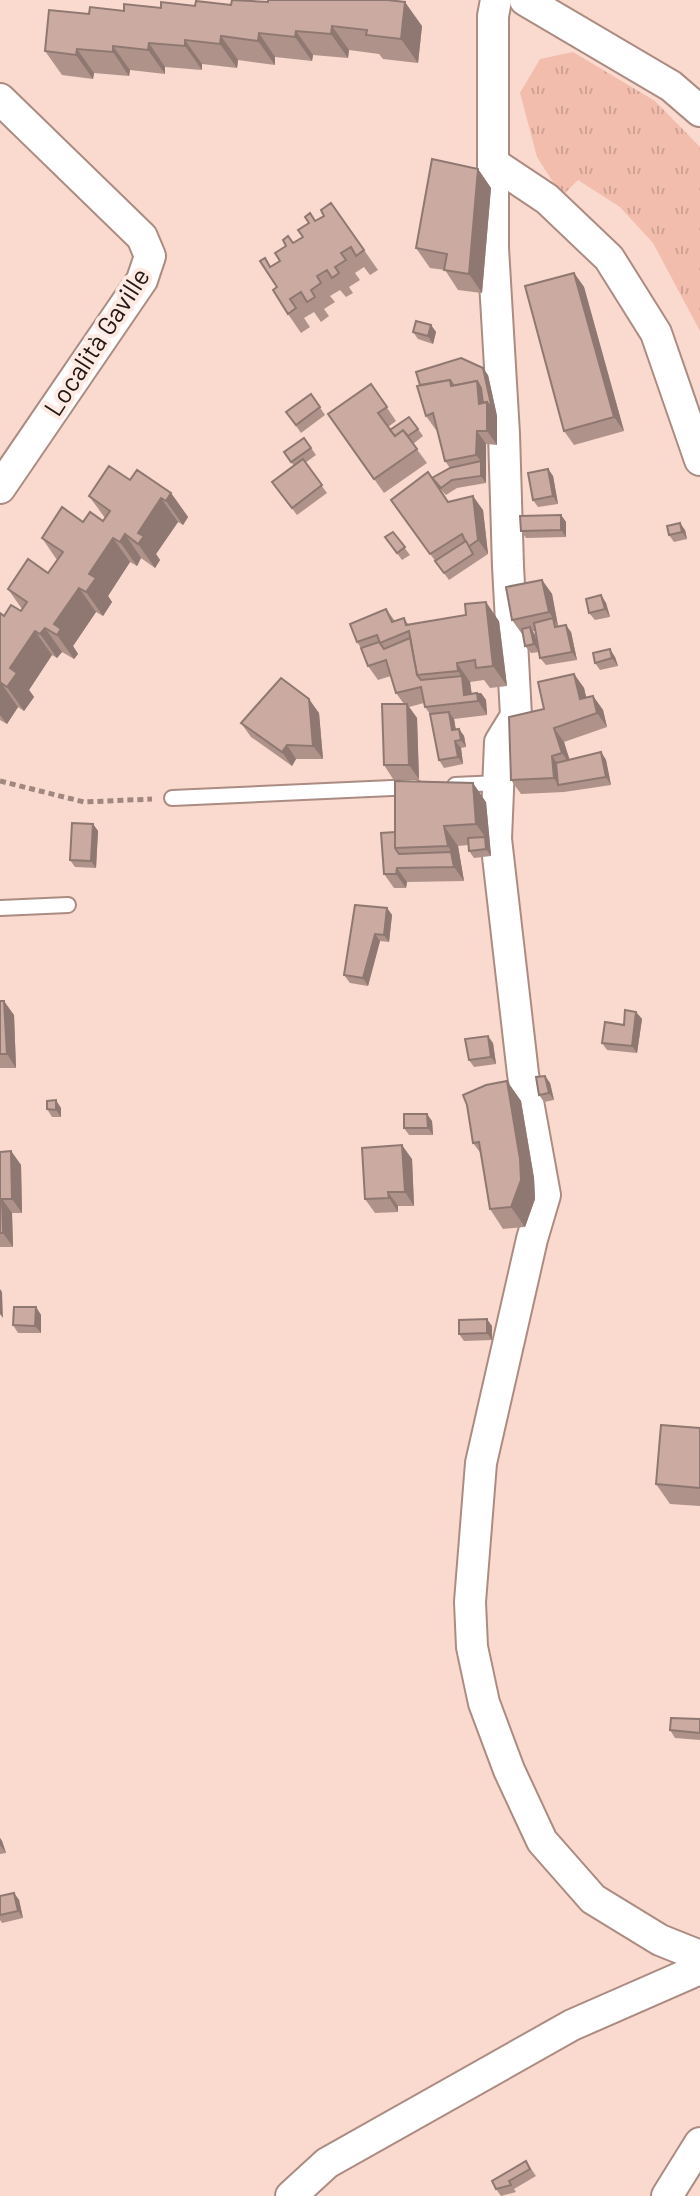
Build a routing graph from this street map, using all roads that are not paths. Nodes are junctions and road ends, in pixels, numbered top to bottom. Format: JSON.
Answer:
{"nodes":[{"id":1,"x":496,"y":0,"type":"edge"},
{"id":2,"x":525,"y":0,"type":"edge"},
{"id":3,"x":0,"y":99,"type":"edge"},
{"id":4,"x":700,"y":111,"type":"edge"},
{"id":5,"x":493,"y":163,"type":"junction"},
{"id":6,"x":700,"y":460,"type":"edge"},
{"id":7,"x":0,"y":488,"type":"edge"},
{"id":8,"x":498,"y":783,"type":"junction"},
{"id":9,"x":172,"y":798,"type":"road end"},
{"id":10,"x":68,"y":905,"type":"dead end"},
{"id":11,"x":0,"y":908,"type":"edge"},
{"id":12,"x":700,"y":1956,"type":"edge"},
{"id":13,"x":700,"y":1969,"type":"edge"},
{"id":14,"x":700,"y":2143,"type":"edge"},
{"id":15,"x":291,"y":2196,"type":"edge"},
{"id":16,"x":667,"y":2196,"type":"edge"}],
"edges":[{"from":1,"to":5,"type":"street"},
{"from":2,"to":4,"type":"street"},
{"from":3,"to":7,"type":"street","name":"Località Gaville"},
{"from":5,"to":6,"type":"street"},
{"from":5,"to":8,"type":"street"},
{"from":8,"to":9,"type":"lane"},
{"from":8,"to":12,"type":"street"},
{"from":10,"to":11,"type":"lane"},
{"from":13,"to":15,"type":"street"},
{"from":14,"to":16,"type":"street"}]}
